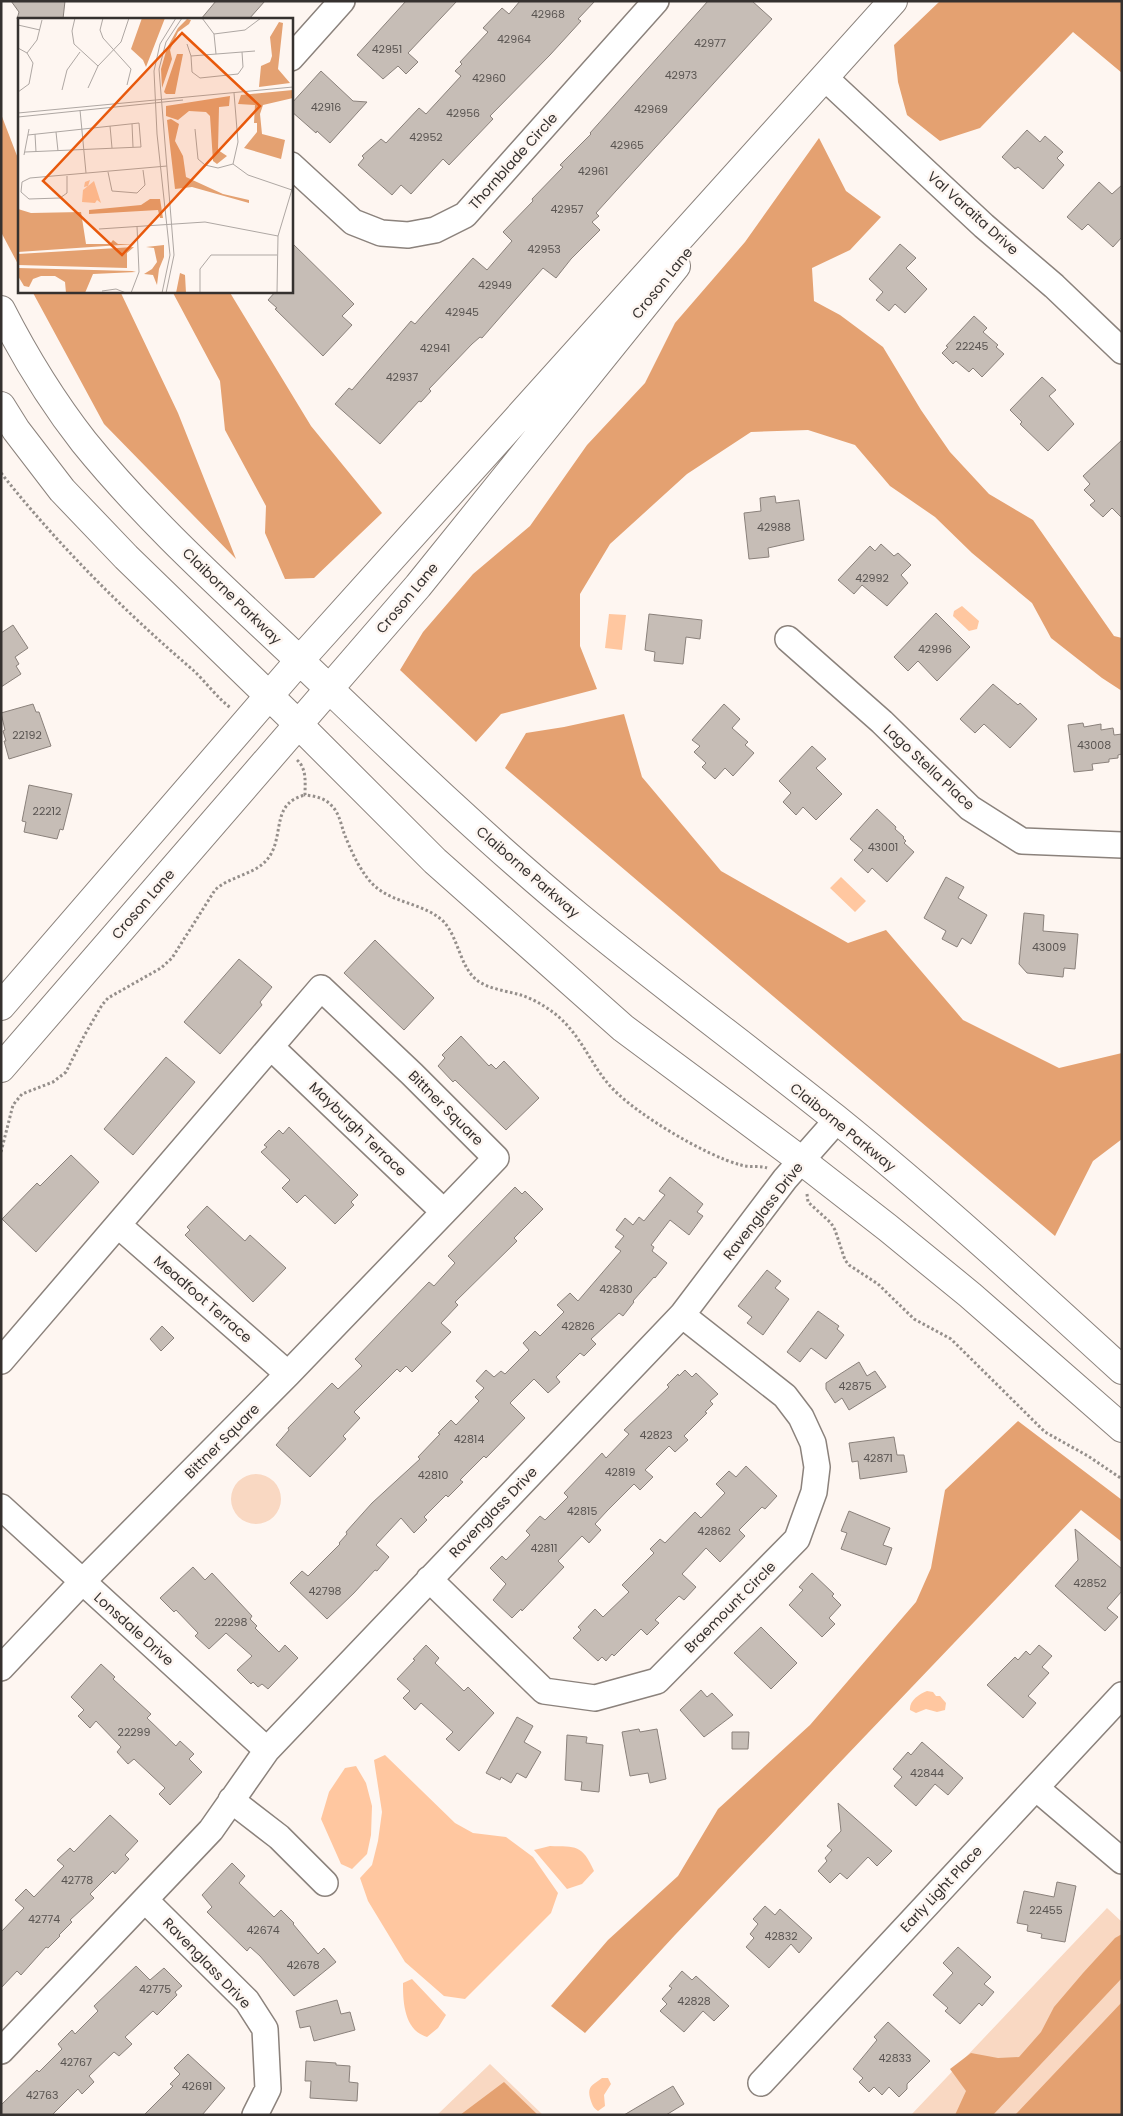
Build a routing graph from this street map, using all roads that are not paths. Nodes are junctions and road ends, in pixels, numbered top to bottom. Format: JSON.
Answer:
{"nodes":[{"id":1,"x":342,"y":1,"type":"edge"},
{"id":2,"x":656,"y":1,"type":"edge"},
{"id":3,"x":893,"y":1,"type":"edge"},
{"id":4,"x":292,"y":57,"type":"edge"},
{"id":5,"x":824,"y":77,"type":"junction"},
{"id":6,"x":792,"y":111,"type":"junction"},
{"id":7,"x":292,"y":166,"type":"edge"},
{"id":8,"x":1,"y":310,"type":"edge"},
{"id":9,"x":1122,"y":350,"type":"edge"},
{"id":10,"x":1,"y":406,"type":"edge"},
{"id":11,"x":788,"y":639,"type":"dead end"},
{"id":12,"x":299,"y":661,"type":"junction"},
{"id":13,"x":329,"y":690,"type":"junction"},
{"id":14,"x":269,"y":697,"type":"junction"},
{"id":15,"x":298,"y":724,"type":"junction"},
{"id":16,"x":1122,"y":845,"type":"edge"},
{"id":17,"x":1,"y":1006,"type":"edge"},
{"id":18,"x":271,"y":1047,"type":"junction"},
{"id":19,"x":1,"y":1068,"type":"edge"},
{"id":20,"x":837,"y":1120,"type":"junction"},
{"id":21,"x":794,"y":1170,"type":"junction"},
{"id":22,"x":444,"y":1212,"type":"junction"},
{"id":23,"x":118,"y":1225,"type":"junction"},
{"id":24,"x":682,"y":1315,"type":"junction"},
{"id":25,"x":1,"y":1361,"type":"edge"},
{"id":26,"x":1122,"y":1370,"type":"edge"},
{"id":27,"x":288,"y":1374,"type":"junction"},
{"id":28,"x":1122,"y":1428,"type":"edge"},
{"id":29,"x":1,"y":1507,"type":"edge"},
{"id":30,"x":429,"y":1579,"type":"junction"},
{"id":31,"x":82,"y":1582,"type":"junction"},
{"id":32,"x":1,"y":1668,"type":"edge"},
{"id":33,"x":1122,"y":1695,"type":"edge"},
{"id":34,"x":267,"y":1750,"type":"junction"},
{"id":35,"x":1036,"y":1788,"type":"junction"},
{"id":36,"x":232,"y":1800,"type":"junction"},
{"id":37,"x":1122,"y":1861,"type":"edge"},
{"id":38,"x":325,"y":1883,"type":"dead end"},
{"id":39,"x":145,"y":1900,"type":"junction"},
{"id":40,"x":1,"y":2051,"type":"edge"},
{"id":41,"x":760,"y":2083,"type":"dead end"},
{"id":42,"x":255,"y":2115,"type":"edge"}],
"edges":[{"from":1,"to":4,"type":"street"},
{"from":2,"to":7,"type":"street","name":"Thornblade Circle"},
{"from":3,"to":5,"type":"main road","name":"Croson Lane"},
{"from":5,"to":6,"type":"main road","name":"Croson Lane"},
{"from":5,"to":9,"type":"street","name":"Val Varaita Drive"},
{"from":6,"to":12,"type":"main road","name":"Croson Lane"},
{"from":6,"to":13,"type":"main road","name":"Croson Lane"},
{"from":8,"to":12,"type":"main road","name":"Claiborne Parkway"},
{"from":10,"to":14,"type":"main road"},
{"from":11,"to":16,"type":"street","name":"Lago Stella Place"},
{"from":12,"to":13,"type":"main road","name":"Claiborne Parkway"},
{"from":12,"to":14,"type":"main road","name":"Croson Lane"},
{"from":13,"to":15,"type":"main road","name":"Croson Lane"},
{"from":13,"to":20,"type":"main road","name":"Claiborne Parkway"},
{"from":14,"to":15,"type":"main road"},
{"from":14,"to":17,"type":"main road","name":"Croson Lane"},
{"from":15,"to":19,"type":"main road","name":"Croson Lane"},
{"from":15,"to":21,"type":"main road"},
{"from":18,"to":22,"type":"street","name":"Mayburgh Terrace"},
{"from":18,"to":22,"type":"street","name":"Bittner Square"},
{"from":18,"to":23,"type":"street","name":"Bittner Square"},
{"from":20,"to":21,"type":"street","name":"Ravenglass Drive"},
{"from":20,"to":26,"type":"main road","name":"Claiborne Parkway"},
{"from":21,"to":24,"type":"street","name":"Ravenglass Drive"},
{"from":21,"to":28,"type":"main road"},
{"from":22,"to":27,"type":"street","name":"Bittner Square"},
{"from":23,"to":25,"type":"street","name":"Bittner Square"},
{"from":23,"to":27,"type":"street","name":"Meadfoot Terrace"},
{"from":24,"to":30,"type":"street","name":"Ravenglass Drive"},
{"from":24,"to":30,"type":"street","name":"Braemount Circle"},
{"from":27,"to":31,"type":"street","name":"Bittner Square"},
{"from":29,"to":31,"type":"street","name":"Lonsdale Drive"},
{"from":30,"to":34,"type":"street","name":"Ravenglass Drive"},
{"from":31,"to":32,"type":"street","name":"Bittner Square"},
{"from":31,"to":34,"type":"street","name":"Lonsdale Drive"},
{"from":33,"to":35,"type":"street","name":"Early Light Place"},
{"from":34,"to":36,"type":"street","name":"Ravenglass Drive"},
{"from":35,"to":37,"type":"street"},
{"from":35,"to":41,"type":"street","name":"Early Light Place"},
{"from":36,"to":38,"type":"street"},
{"from":36,"to":39,"type":"street","name":"Ravenglass Drive"},
{"from":39,"to":40,"type":"street","name":"Ravenglass Drive"},
{"from":39,"to":42,"type":"street","name":"Ravenglass Drive"}]}
